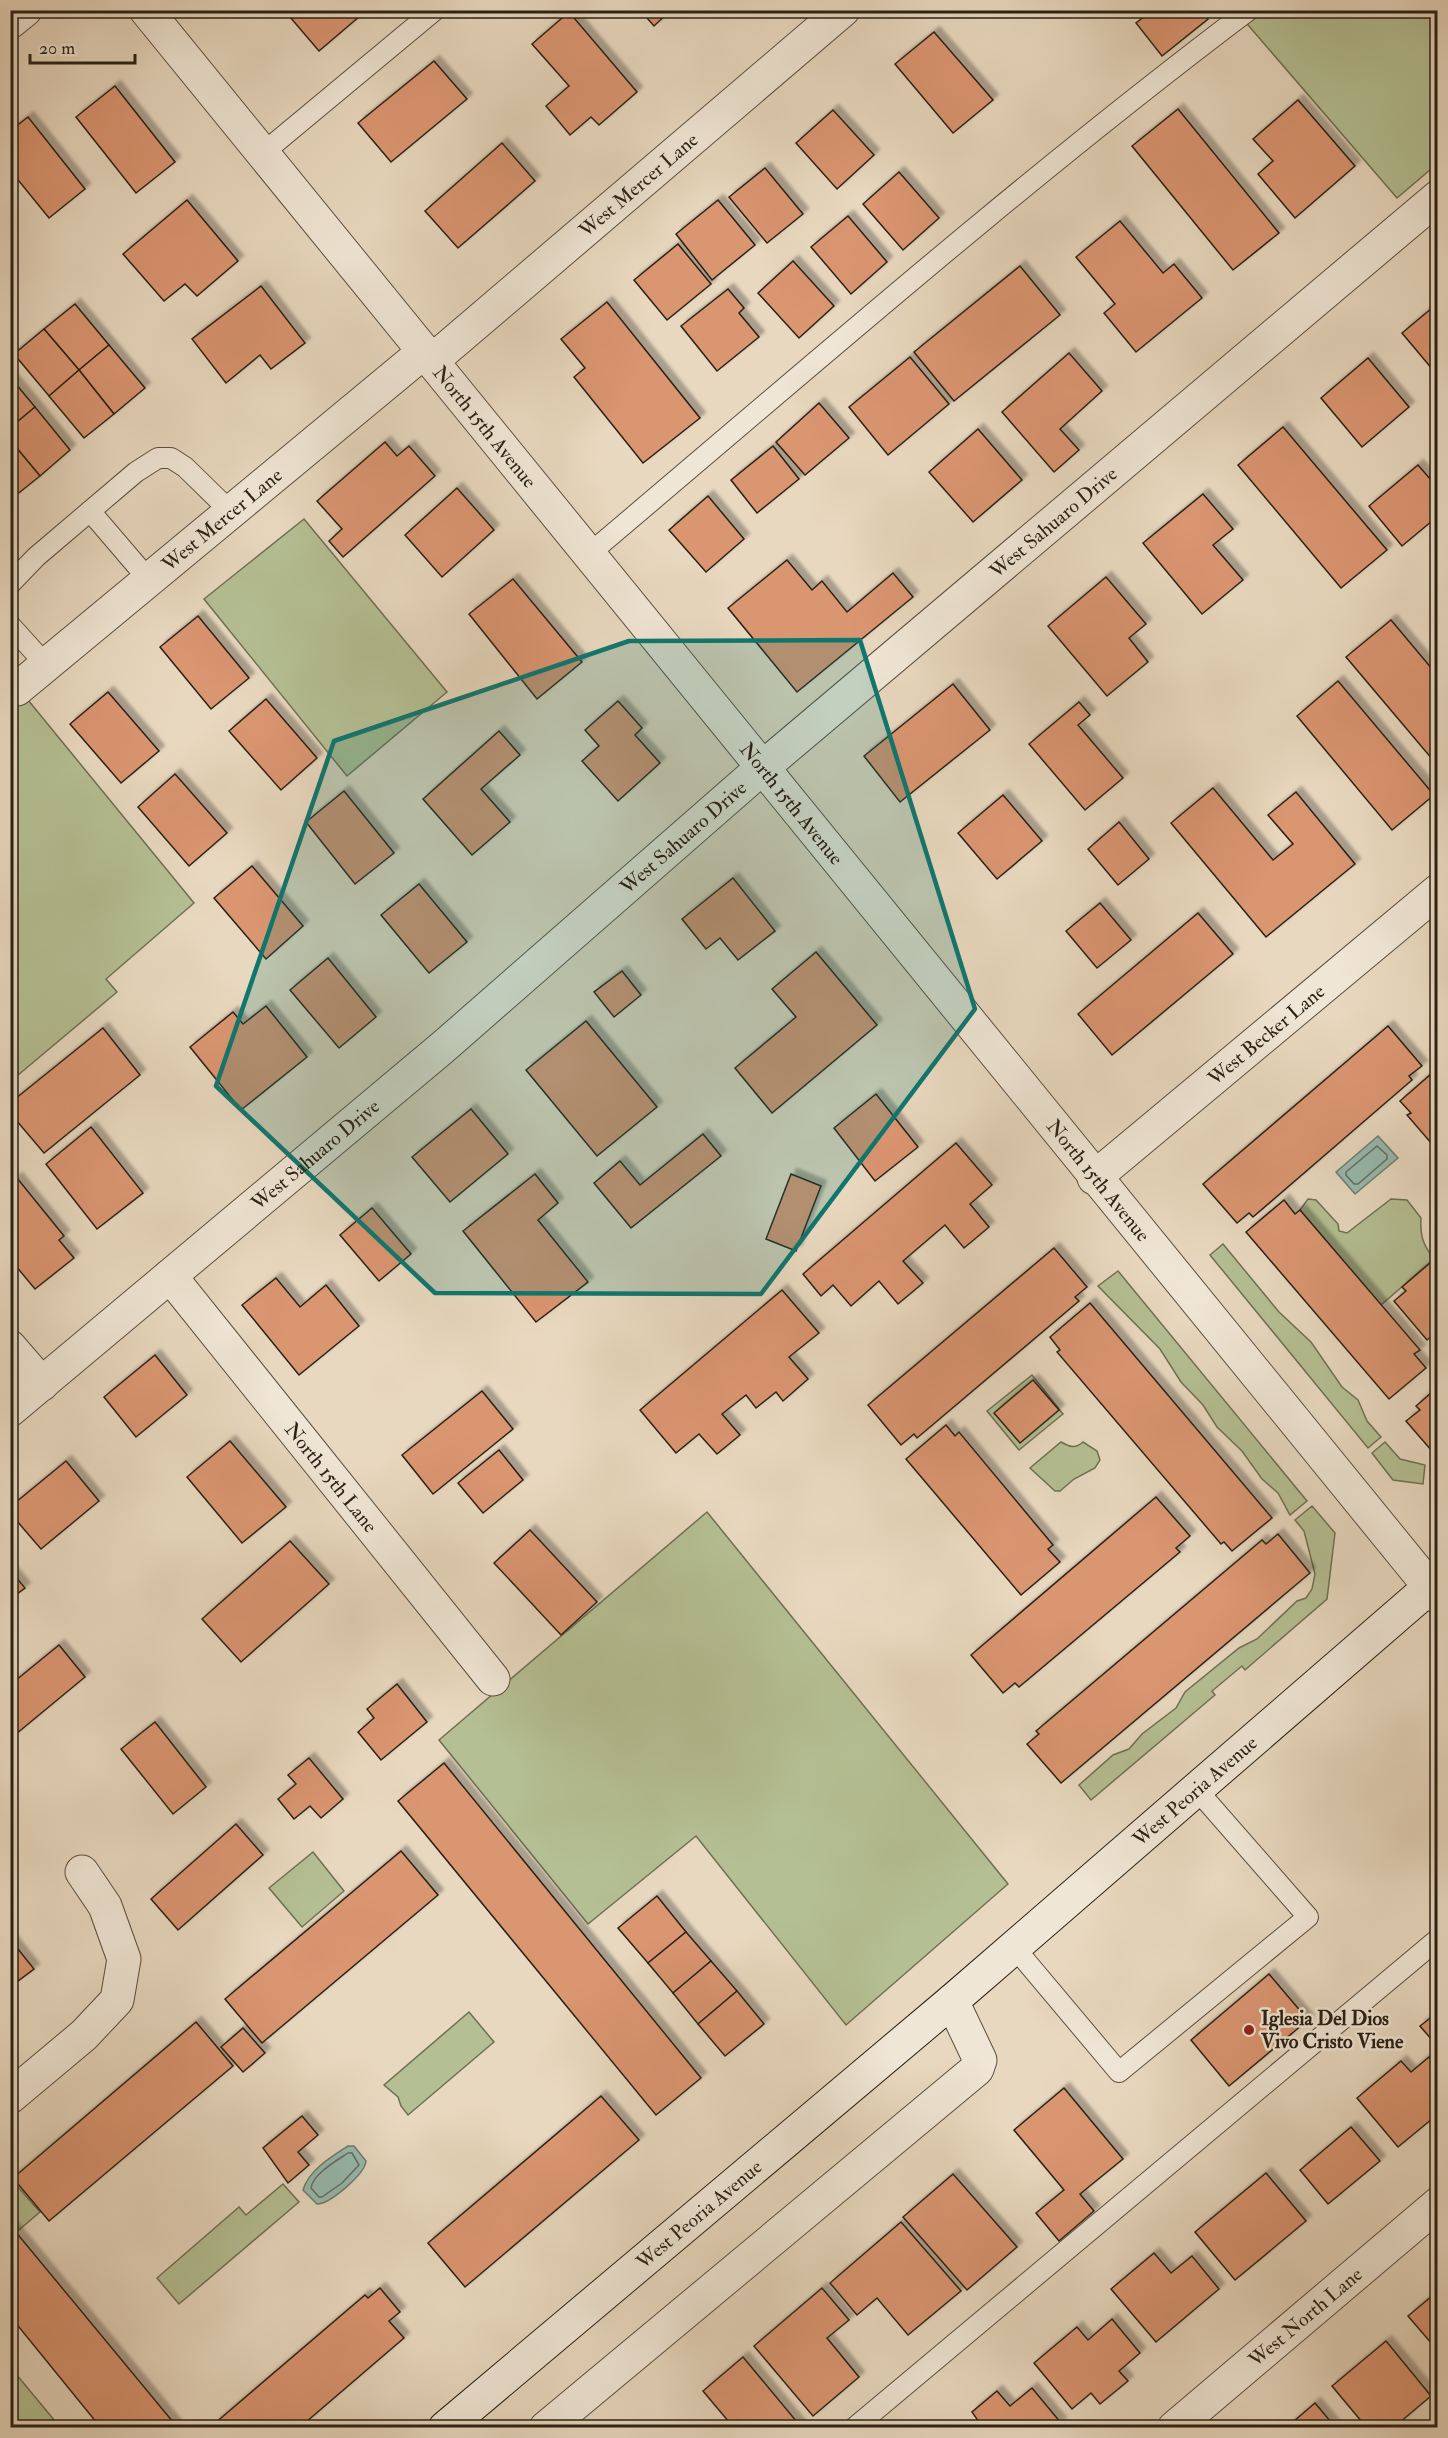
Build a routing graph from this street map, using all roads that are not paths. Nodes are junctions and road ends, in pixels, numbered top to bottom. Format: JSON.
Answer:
{"nodes":[{"id":1,"x":25,"y":10,"type":"edge"},
{"id":2,"x":146,"y":10,"type":"edge"},
{"id":3,"x":435,"y":10,"type":"edge"},
{"id":4,"x":843,"y":10,"type":"edge"},
{"id":5,"x":1249,"y":10,"type":"edge"},
{"id":6,"x":10,"y":22,"type":"edge"},
{"id":7,"x":263,"y":153,"type":"junction"},
{"id":8,"x":1437,"y":197,"type":"edge"},
{"id":9,"x":429,"y":356,"type":"junction"},
{"id":10,"x":90,"y":511,"type":"junction"},
{"id":11,"x":231,"y":512,"type":"junction"},
{"id":12,"x":589,"y":554,"type":"junction"},
{"id":13,"x":149,"y":580,"type":"junction"},
{"id":14,"x":10,"y":584,"type":"edge"},
{"id":15,"x":10,"y":625,"type":"edge"},
{"id":16,"x":46,"y":665,"type":"junction"},
{"id":17,"x":17,"y":689,"type":"dead end"},
{"id":18,"x":762,"y":768,"type":"junction"},
{"id":19,"x":1437,"y":891,"type":"edge"},
{"id":20,"x":1094,"y":1178,"type":"junction"},
{"id":21,"x":170,"y":1276,"type":"junction"},
{"id":22,"x":10,"y":1347,"type":"edge"},
{"id":23,"x":42,"y":1384,"type":"junction"},
{"id":24,"x":10,"y":1410,"type":"edge"},
{"id":25,"x":1435,"y":1588,"type":"edge"},
{"id":26,"x":493,"y":1679,"type":"dead end"},
{"id":27,"x":1197,"y":1790,"type":"junction"},
{"id":28,"x":82,"y":1872,"type":"dead end"},
{"id":29,"x":1437,"y":1938,"type":"edge"},
{"id":30,"x":1014,"y":1947,"type":"junction"},
{"id":31,"x":952,"y":2001,"type":"junction"},
{"id":32,"x":10,"y":2097,"type":"edge"},
{"id":33,"x":1437,"y":2204,"type":"edge"},
{"id":34,"x":445,"y":2427,"type":"edge"},
{"id":35,"x":546,"y":2427,"type":"edge"},
{"id":36,"x":854,"y":2427,"type":"edge"},
{"id":37,"x":1174,"y":2427,"type":"edge"}],
"edges":[{"from":1,"to":6,"type":"street"},
{"from":2,"to":7,"type":"street","name":"North 15th Avenue"},
{"from":3,"to":7,"type":"lane"},
{"from":4,"to":9,"type":"street","name":"West Mercer Lane"},
{"from":5,"to":12,"type":"lane"},
{"from":7,"to":9,"type":"street","name":"North 15th Avenue"},
{"from":8,"to":18,"type":"street","name":"West Sahuaro Drive"},
{"from":9,"to":11,"type":"street","name":"West Mercer Lane"},
{"from":9,"to":12,"type":"street","name":"North 15th Avenue"},
{"from":10,"to":11,"type":"lane"},
{"from":10,"to":13,"type":"lane"},
{"from":10,"to":14,"type":"lane"},
{"from":11,"to":13,"type":"street","name":"West Mercer Lane"},
{"from":12,"to":18,"type":"street","name":"North 15th Avenue"},
{"from":13,"to":16,"type":"street","name":"West Mercer Lane"},
{"from":15,"to":16,"type":"lane"},
{"from":16,"to":17,"type":"street","name":"West Mercer Lane"},
{"from":18,"to":20,"type":"street","name":"North 15th Avenue"},
{"from":18,"to":21,"type":"street","name":"West Sahuaro Drive"},
{"from":19,"to":20,"type":"street","name":"West Becker Lane"},
{"from":20,"to":25,"type":"street","name":"North 15th Avenue"},
{"from":21,"to":23,"type":"street","name":"West Sahuaro Drive"},
{"from":21,"to":26,"type":"street","name":"North 15th Lane"},
{"from":22,"to":23,"type":"street"},
{"from":23,"to":24,"type":"street","name":"West Sahuaro Drive"},
{"from":25,"to":27,"type":"street","name":"West Peoria Avenue"},
{"from":27,"to":30,"type":"street","name":"West Peoria Avenue"},
{"from":27,"to":30,"type":"lane"},
{"from":28,"to":32,"type":"street"},
{"from":29,"to":36,"type":"lane"},
{"from":30,"to":31,"type":"street","name":"West Peoria Avenue"},
{"from":31,"to":34,"type":"street","name":"West Peoria Avenue"},
{"from":31,"to":35,"type":"street"},
{"from":33,"to":37,"type":"street","name":"West North Lane"}]}
